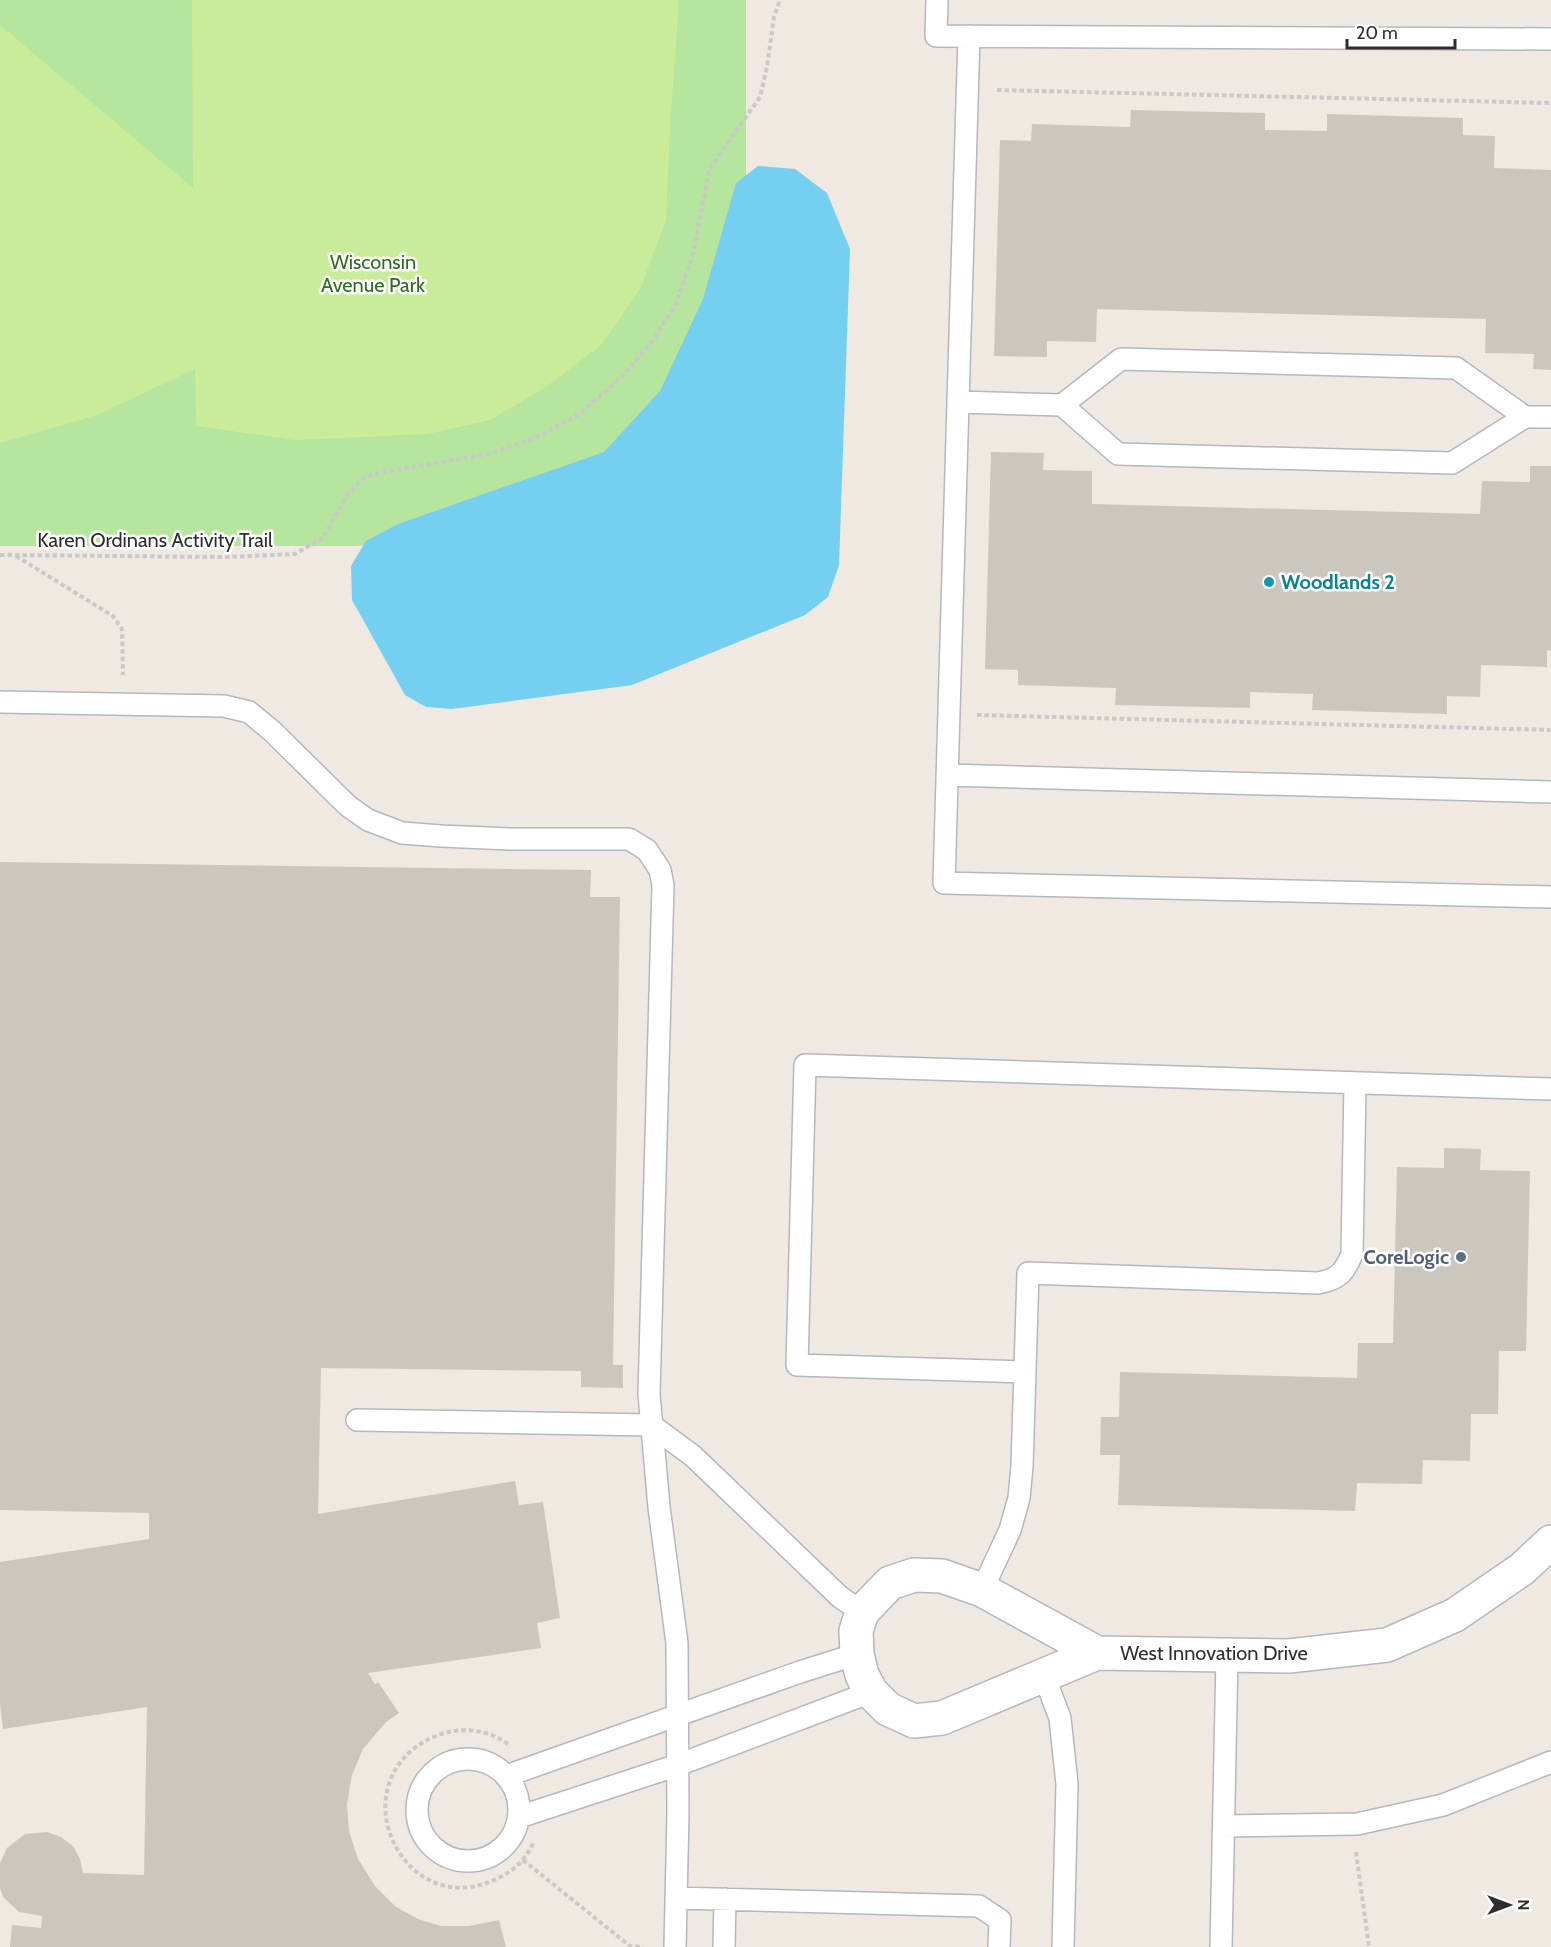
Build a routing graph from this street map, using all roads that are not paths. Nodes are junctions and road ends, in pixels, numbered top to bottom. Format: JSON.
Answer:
{"nodes":[{"id":1,"x":937,"y":0,"type":"edge"},
{"id":2,"x":969,"y":36,"type":"junction"},
{"id":3,"x":1551,"y":39,"type":"edge"},
{"id":4,"x":958,"y":402,"type":"junction"},
{"id":5,"x":1062,"y":405,"type":"junction"},
{"id":6,"x":1525,"y":417,"type":"junction"},
{"id":7,"x":1551,"y":417,"type":"edge"},
{"id":8,"x":0,"y":702,"type":"edge"},
{"id":9,"x":948,"y":775,"type":"junction"},
{"id":10,"x":1551,"y":792,"type":"edge"},
{"id":11,"x":1551,"y":897,"type":"edge"},
{"id":12,"x":1356,"y":1083,"type":"junction"},
{"id":13,"x":1551,"y":1089,"type":"edge"},
{"id":14,"x":1025,"y":1372,"type":"junction"},
{"id":15,"x":357,"y":1420,"type":"dead end"},
{"id":16,"x":651,"y":1425,"type":"junction"},
{"id":17,"x":1551,"y":1542,"type":"edge"},
{"id":18,"x":982,"y":1590,"type":"junction"},
{"id":19,"x":862,"y":1612,"type":"junction"},
{"id":20,"x":1097,"y":1653,"type":"junction"},
{"id":21,"x":857,"y":1654,"type":"junction"},
{"id":22,"x":1227,"y":1656,"type":"junction"},
{"id":23,"x":1044,"y":1676,"type":"junction"},
{"id":24,"x":871,"y":1692,"type":"junction"},
{"id":25,"x":678,"y":1715,"type":"junction"},
{"id":26,"x":1551,"y":1762,"type":"edge"},
{"id":27,"x":678,"y":1765,"type":"junction"},
{"id":28,"x":506,"y":1776,"type":"junction"},
{"id":29,"x":519,"y":1816,"type":"junction"},
{"id":30,"x":1224,"y":1826,"type":"junction"},
{"id":31,"x":676,"y":1898,"type":"junction"},
{"id":32,"x":725,"y":1899,"type":"junction"},
{"id":33,"x":675,"y":1947,"type":"edge"},
{"id":34,"x":724,"y":1947,"type":"edge"},
{"id":35,"x":999,"y":1947,"type":"edge"},
{"id":36,"x":1063,"y":1947,"type":"edge"},
{"id":37,"x":1221,"y":1947,"type":"edge"}],
"edges":[{"from":1,"to":2,"type":"lane"},
{"from":2,"to":3,"type":"lane"},
{"from":2,"to":4,"type":"lane"},
{"from":4,"to":5,"type":"lane"},
{"from":4,"to":9,"type":"lane"},
{"from":5,"to":6,"type":"lane"},
{"from":5,"to":6,"type":"lane"},
{"from":6,"to":7,"type":"lane"},
{"from":8,"to":16,"type":"lane"},
{"from":9,"to":10,"type":"lane"},
{"from":9,"to":11,"type":"lane"},
{"from":12,"to":13,"type":"lane"},
{"from":12,"to":14,"type":"lane"},
{"from":12,"to":14,"type":"lane"},
{"from":14,"to":18,"type":"lane"},
{"from":15,"to":16,"type":"lane"},
{"from":16,"to":19,"type":"lane"},
{"from":16,"to":25,"type":"lane"},
{"from":17,"to":22,"type":"street","name":"West Innovation Drive"},
{"from":18,"to":19,"type":"street","name":"West Innovation Drive"},
{"from":18,"to":20,"type":"street","name":"West Innovation Drive"},
{"from":19,"to":21,"type":"street","name":"West Innovation Drive"},
{"from":20,"to":22,"type":"street","name":"West Innovation Drive"},
{"from":20,"to":23,"type":"street","name":"West Innovation Drive"},
{"from":21,"to":24,"type":"street","name":"West Innovation Drive"},
{"from":21,"to":25,"type":"lane"},
{"from":22,"to":30,"type":"lane"},
{"from":23,"to":24,"type":"street","name":"West Innovation Drive"},
{"from":23,"to":36,"type":"lane"},
{"from":24,"to":27,"type":"lane"},
{"from":25,"to":27,"type":"lane"},
{"from":25,"to":28,"type":"lane"},
{"from":26,"to":30,"type":"lane"},
{"from":27,"to":29,"type":"lane"},
{"from":27,"to":31,"type":"lane"},
{"from":28,"to":29,"type":"lane"},
{"from":28,"to":29,"type":"lane"},
{"from":30,"to":37,"type":"lane"},
{"from":31,"to":32,"type":"lane"},
{"from":31,"to":33,"type":"lane"},
{"from":32,"to":34,"type":"lane"},
{"from":32,"to":35,"type":"lane"}]}
